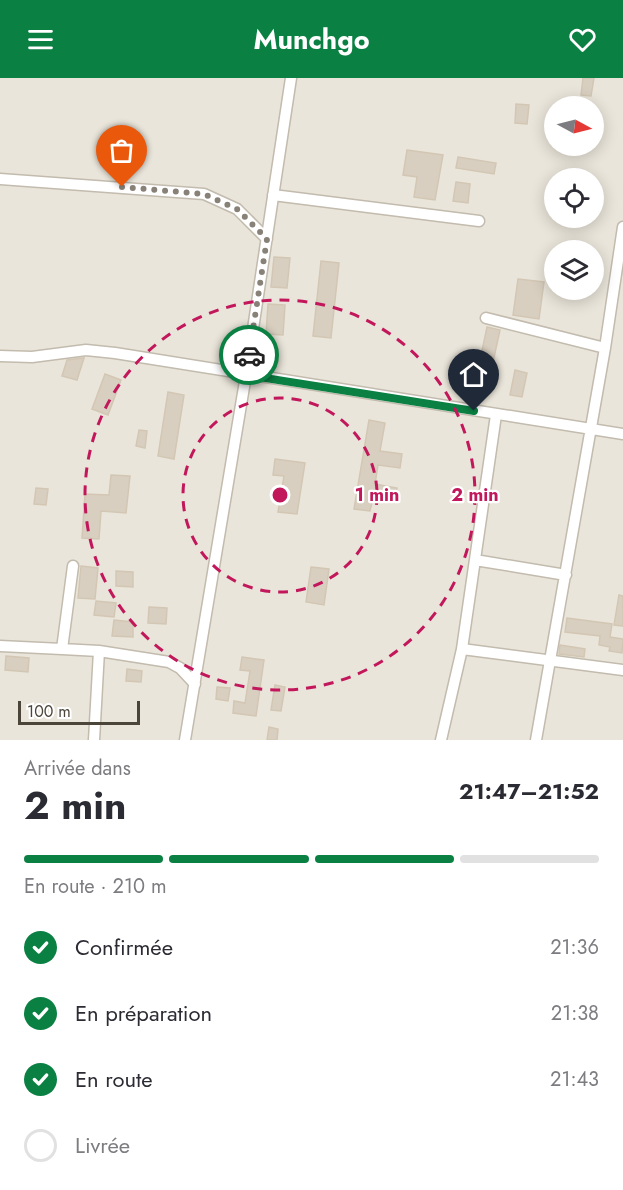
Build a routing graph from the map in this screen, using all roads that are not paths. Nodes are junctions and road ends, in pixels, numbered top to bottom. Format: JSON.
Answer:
{"nodes":[{"id":1,"x":291,"y":78,"type":"edge"},
{"id":2,"x":0,"y":179,"type":"edge"},
{"id":3,"x":273,"y":195,"type":"junction"},
{"id":4,"x":479,"y":221,"type":"dead end"},
{"id":5,"x":623,"y":227,"type":"edge"},
{"id":6,"x":267,"y":239,"type":"junction"},
{"id":7,"x":486,"y":318,"type":"dead end"},
{"id":8,"x":605,"y":348,"type":"junction"},
{"id":9,"x":0,"y":356,"type":"edge"},
{"id":10,"x":246,"y":375,"type":"junction"},
{"id":11,"x":496,"y":415,"type":"junction"},
{"id":12,"x":590,"y":430,"type":"junction"},
{"id":13,"x":623,"y":434,"type":"edge"},
{"id":14,"x":475,"y":560,"type":"junction"},
{"id":15,"x":73,"y":566,"type":"dead end"},
{"id":16,"x":566,"y":575,"type":"junction"},
{"id":17,"x":0,"y":646,"type":"edge"},
{"id":18,"x":462,"y":649,"type":"junction"},
{"id":19,"x":62,"y":650,"type":"junction"},
{"id":20,"x":99,"y":651,"type":"junction"},
{"id":21,"x":549,"y":661,"type":"junction"},
{"id":22,"x":623,"y":670,"type":"edge"},
{"id":23,"x":195,"y":684,"type":"junction"},
{"id":24,"x":94,"y":740,"type":"edge"},
{"id":25,"x":185,"y":740,"type":"edge"},
{"id":26,"x":441,"y":740,"type":"edge"},
{"id":27,"x":536,"y":740,"type":"edge"}],
"edges":[{"from":1,"to":3,"type":"street"},
{"from":2,"to":6,"type":"street"},
{"from":3,"to":4,"type":"street"},
{"from":3,"to":6,"type":"street"},
{"from":5,"to":8,"type":"street"},
{"from":6,"to":10,"type":"street"},
{"from":7,"to":8,"type":"street"},
{"from":8,"to":12,"type":"street"},
{"from":9,"to":10,"type":"street"},
{"from":10,"to":11,"type":"street"},
{"from":10,"to":23,"type":"street"},
{"from":11,"to":12,"type":"street"},
{"from":11,"to":14,"type":"street"},
{"from":12,"to":13,"type":"street"},
{"from":12,"to":16,"type":"street"},
{"from":14,"to":16,"type":"street"},
{"from":14,"to":18,"type":"street"},
{"from":15,"to":19,"type":"street"},
{"from":16,"to":21,"type":"street"},
{"from":17,"to":19,"type":"street"},
{"from":18,"to":21,"type":"street"},
{"from":18,"to":26,"type":"street"},
{"from":19,"to":20,"type":"street"},
{"from":20,"to":23,"type":"street"},
{"from":20,"to":24,"type":"street"},
{"from":21,"to":22,"type":"street"},
{"from":21,"to":27,"type":"street"},
{"from":23,"to":25,"type":"street"}]}
